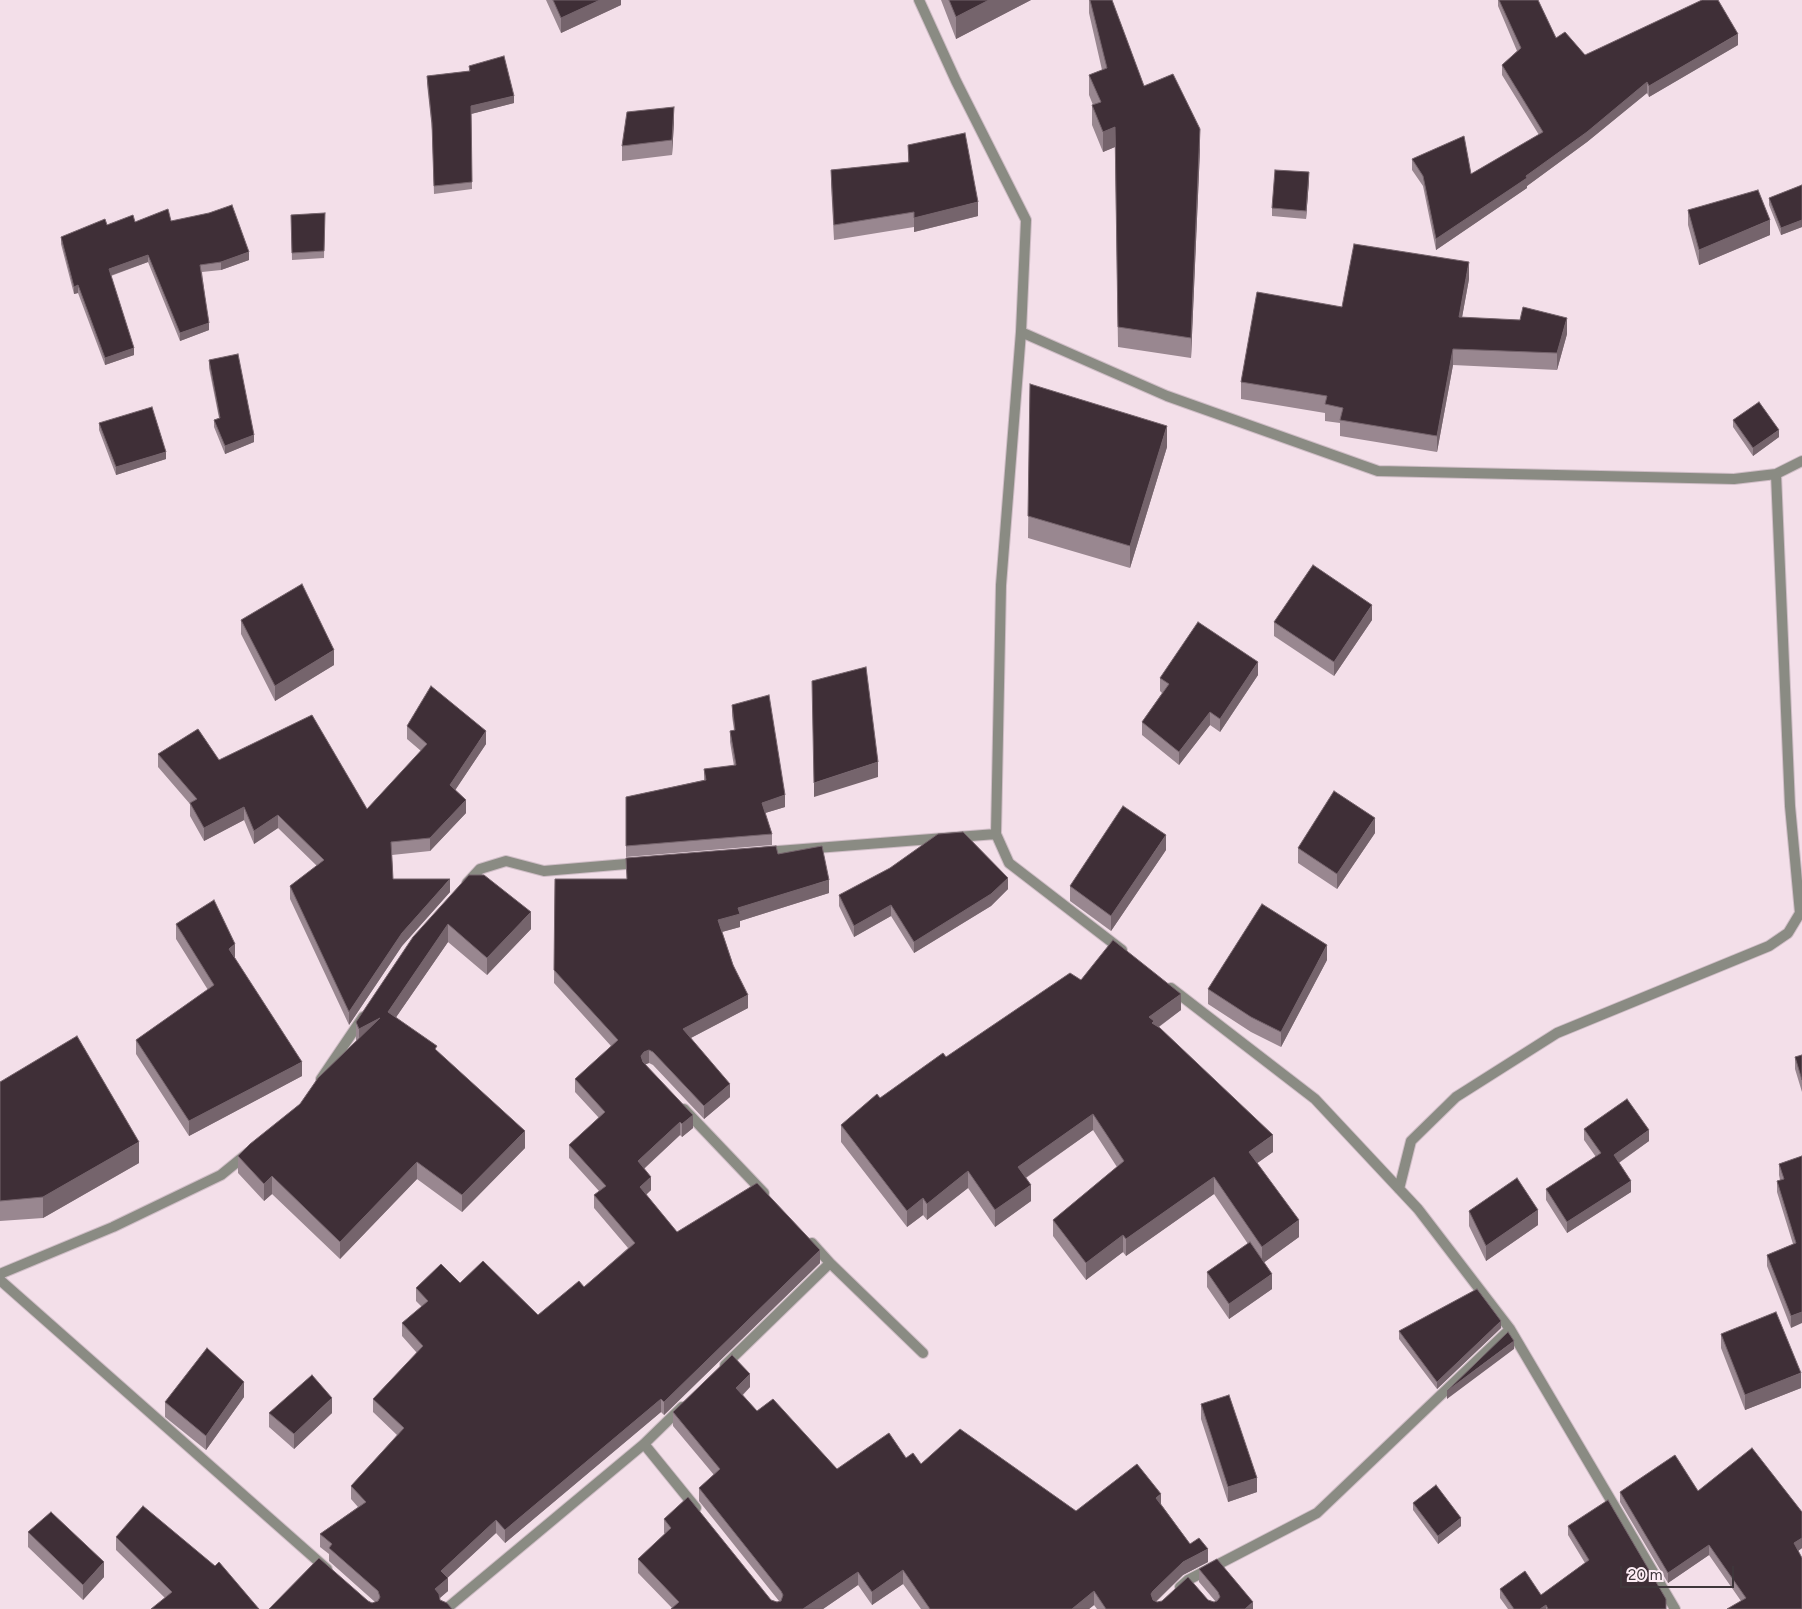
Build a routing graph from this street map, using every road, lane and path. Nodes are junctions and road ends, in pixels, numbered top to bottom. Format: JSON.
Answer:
{"nodes":[{"id":1,"x":920,"y":0,"type":"edge"},
{"id":2,"x":1021,"y":332,"type":"junction"},
{"id":3,"x":1802,"y":461,"type":"edge"},
{"id":4,"x":1776,"y":474,"type":"junction"},
{"id":5,"x":996,"y":834,"type":"junction"},
{"id":6,"x":759,"y":852,"type":"edge"},
{"id":7,"x":651,"y":862,"type":"edge"},
{"id":8,"x":460,"y":891,"type":"edge"},
{"id":9,"x":1127,"y":954,"type":"edge"},
{"id":10,"x":1166,"y":984,"type":"edge"},
{"id":11,"x":369,"y":1008,"type":"edge"},
{"id":12,"x":313,"y":1091,"type":"edge"},
{"id":13,"x":675,"y":1098,"type":"edge"},
{"id":14,"x":259,"y":1145,"type":"edge"},
{"id":15,"x":1399,"y":1189,"type":"junction"},
{"id":16,"x":769,"y":1198,"type":"edge"},
{"id":17,"x":803,"y":1234,"type":"edge"},
{"id":18,"x":830,"y":1262,"type":"junction"},
{"id":19,"x":0,"y":1274,"type":"edge"},
{"id":20,"x":0,"y":1280,"type":"edge"},
{"id":21,"x":1510,"y":1329,"type":"junction"},
{"id":22,"x":923,"y":1353,"type":"dead end"},
{"id":23,"x":716,"y":1374,"type":"edge"},
{"id":24,"x":687,"y":1402,"type":"edge"},
{"id":25,"x":644,"y":1444,"type":"junction"},
{"id":26,"x":704,"y":1519,"type":"edge"},
{"id":27,"x":336,"y":1577,"type":"edge"},
{"id":28,"x":1170,"y":1597,"type":"edge"},
{"id":29,"x":446,"y":1609,"type":"edge"},
{"id":30,"x":1675,"y":1609,"type":"edge"}],
"edges":[{"from":1,"to":2,"type":"street"},
{"from":2,"to":4,"type":"street"},
{"from":2,"to":5,"type":"street"},
{"from":3,"to":4,"type":"street"},
{"from":4,"to":15,"type":"street"},
{"from":5,"to":6,"type":"street"},
{"from":5,"to":9,"type":"street"},
{"from":7,"to":8,"type":"street"},
{"from":10,"to":15,"type":"street"},
{"from":11,"to":12,"type":"street"},
{"from":13,"to":16,"type":"street"},
{"from":14,"to":19,"type":"street"},
{"from":15,"to":21,"type":"street"},
{"from":17,"to":18,"type":"street"},
{"from":18,"to":22,"type":"street"},
{"from":18,"to":23,"type":"street"},
{"from":20,"to":27,"type":"street"},
{"from":21,"to":28,"type":"street"},
{"from":21,"to":30,"type":"street"},
{"from":24,"to":25,"type":"street"},
{"from":25,"to":26,"type":"street"},
{"from":25,"to":29,"type":"street"}]}
